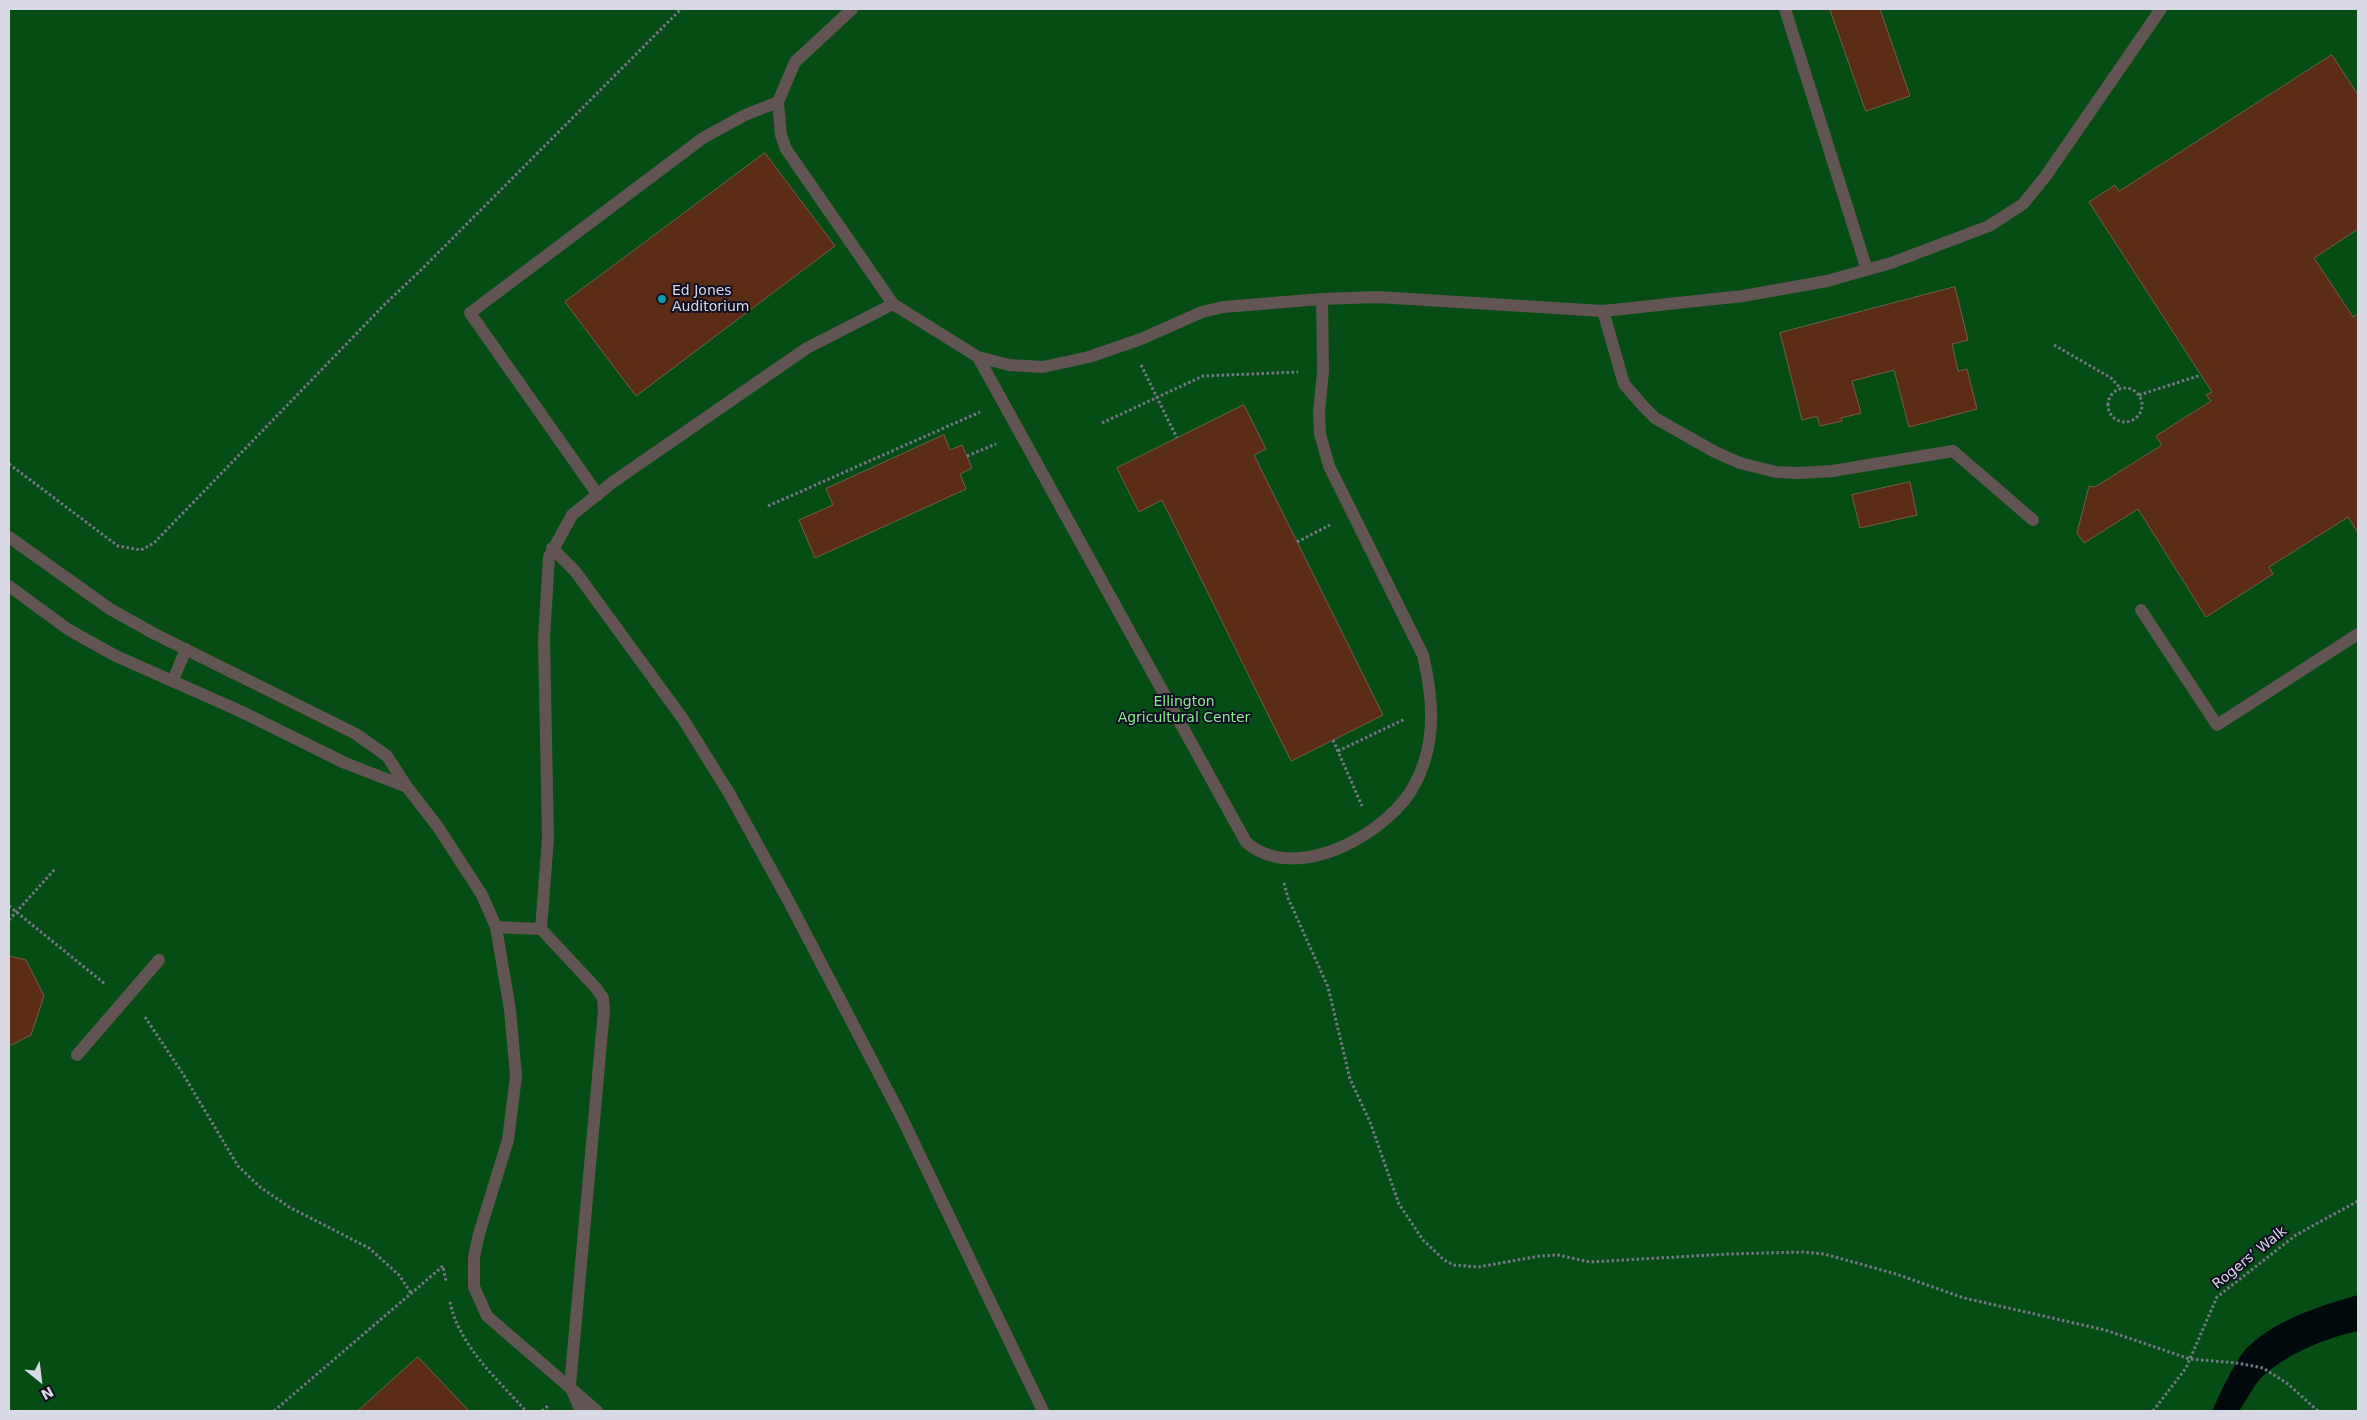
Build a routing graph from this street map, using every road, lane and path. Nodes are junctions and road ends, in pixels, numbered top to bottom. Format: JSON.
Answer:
{"nodes":[{"id":1,"x":681,"y":9,"type":"edge"},
{"id":2,"x":852,"y":9,"type":"edge"},
{"id":3,"x":1785,"y":9,"type":"edge"},
{"id":4,"x":2161,"y":9,"type":"edge"},
{"id":5,"x":778,"y":102,"type":"junction"},
{"id":6,"x":1867,"y":270,"type":"junction"},
{"id":7,"x":1322,"y":299,"type":"junction"},
{"id":8,"x":893,"y":304,"type":"junction"},
{"id":9,"x":1603,"y":311,"type":"junction"},
{"id":10,"x":1130,"y":343,"type":"junction"},
{"id":11,"x":2054,"y":345,"type":"dead end"},
{"id":12,"x":978,"y":357,"type":"junction"},
{"id":13,"x":1324,"y":371,"type":"junction"},
{"id":14,"x":2201,"y":375,"type":"dead end"},
{"id":15,"x":2120,"y":389,"type":"junction"},
{"id":16,"x":2138,"y":395,"type":"junction"},
{"id":17,"x":1157,"y":397,"type":"junction"},
{"id":18,"x":1003,"y":402,"type":"junction"},
{"id":19,"x":1102,"y":423,"type":"dead end"},
{"id":20,"x":1178,"y":438,"type":"dead end"},
{"id":21,"x":9,"y":464,"type":"edge"},
{"id":22,"x":598,"y":495,"type":"junction"},
{"id":23,"x":768,"y":506,"type":"dead end"},
{"id":24,"x":1352,"y":514,"type":"junction"},
{"id":25,"x":2033,"y":520,"type":"dead end"},
{"id":26,"x":9,"y":537,"type":"edge"},
{"id":27,"x":1297,"y":542,"type":"dead end"},
{"id":28,"x":552,"y":548,"type":"junction"},
{"id":29,"x":9,"y":586,"type":"edge"},
{"id":30,"x":2141,"y":610,"type":"dead end"},
{"id":31,"x":2358,"y":634,"type":"edge"},
{"id":32,"x":186,"y":649,"type":"junction"},
{"id":33,"x":172,"y":680,"type":"junction"},
{"id":34,"x":1432,"y":706,"type":"junction"},
{"id":35,"x":1333,"y":740,"type":"dead end"},
{"id":36,"x":1338,"y":751,"type":"junction"},
{"id":37,"x":407,"y":787,"type":"junction"},
{"id":38,"x":1373,"y":830,"type":"junction"},
{"id":39,"x":1283,"y":857,"type":"junction"},
{"id":40,"x":55,"y":869,"type":"dead end"},
{"id":41,"x":9,"y":906,"type":"edge"},
{"id":42,"x":15,"y":912,"type":"junction"},
{"id":43,"x":9,"y":920,"type":"edge"},
{"id":44,"x":496,"y":927,"type":"junction"},
{"id":45,"x":541,"y":929,"type":"junction"},
{"id":46,"x":159,"y":960,"type":"dead end"},
{"id":47,"x":124,"y":1000,"type":"junction"},
{"id":48,"x":77,"y":1055,"type":"dead end"},
{"id":49,"x":2358,"y":1201,"type":"edge"},
{"id":50,"x":446,"y":1284,"type":"dead end"},
{"id":51,"x":411,"y":1293,"type":"junction"},
{"id":52,"x":448,"y":1294,"type":"dead end"},
{"id":53,"x":2190,"y":1359,"type":"junction"},
{"id":54,"x":570,"y":1386,"type":"junction"},
{"id":55,"x":274,"y":1411,"type":"edge"},
{"id":56,"x":526,"y":1411,"type":"edge"},
{"id":57,"x":580,"y":1411,"type":"edge"},
{"id":58,"x":597,"y":1411,"type":"edge"},
{"id":59,"x":1043,"y":1411,"type":"edge"},
{"id":60,"x":2153,"y":1411,"type":"edge"},
{"id":61,"x":2318,"y":1411,"type":"edge"}],
"edges":[{"from":1,"to":21,"type":"path"},
{"from":2,"to":5,"type":"street"},
{"from":3,"to":6,"type":"street"},
{"from":4,"to":6,"type":"street"},
{"from":5,"to":8,"type":"street"},
{"from":5,"to":22,"type":"street"},
{"from":6,"to":9,"type":"street"},
{"from":7,"to":9,"type":"street"},
{"from":7,"to":10,"type":"street"},
{"from":7,"to":13,"type":"street"},
{"from":8,"to":12,"type":"street"},
{"from":8,"to":22,"type":"street"},
{"from":9,"to":25,"type":"street"},
{"from":10,"to":12,"type":"street"},
{"from":10,"to":17,"type":"path"},
{"from":11,"to":15,"type":"path"},
{"from":12,"to":18,"type":"street"},
{"from":13,"to":17,"type":"path"},
{"from":13,"to":24,"type":"street"},
{"from":14,"to":16,"type":"path"},
{"from":15,"to":16,"type":"path"},
{"from":15,"to":16,"type":"path"},
{"from":17,"to":19,"type":"path"},
{"from":17,"to":20,"type":"path"},
{"from":18,"to":23,"type":"path"},
{"from":18,"to":39,"type":"street"},
{"from":22,"to":28,"type":"street"},
{"from":24,"to":27,"type":"path"},
{"from":24,"to":34,"type":"street"},
{"from":26,"to":32,"type":"street"},
{"from":28,"to":45,"type":"street"},
{"from":28,"to":59,"type":"street"},
{"from":29,"to":33,"type":"street"},
{"from":30,"to":31,"type":"street"},
{"from":32,"to":33,"type":"street"},
{"from":32,"to":37,"type":"street"},
{"from":33,"to":37,"type":"street"},
{"from":34,"to":36,"type":"path"},
{"from":34,"to":38,"type":"street"},
{"from":35,"to":36,"type":"path"},
{"from":36,"to":38,"type":"path"},
{"from":37,"to":44,"type":"street"},
{"from":38,"to":39,"type":"street"},
{"from":39,"to":53,"type":"path"},
{"from":40,"to":42,"type":"path"},
{"from":41,"to":42,"type":"path"},
{"from":42,"to":43,"type":"path"},
{"from":42,"to":47,"type":"path"},
{"from":44,"to":45,"type":"street"},
{"from":44,"to":54,"type":"street"},
{"from":45,"to":54,"type":"street"},
{"from":46,"to":47,"type":"street"},
{"from":47,"to":48,"type":"street"},
{"from":47,"to":51,"type":"path"},
{"from":49,"to":53,"type":"path","name":"Rogers’ Walk"},
{"from":50,"to":51,"type":"path"},
{"from":51,"to":55,"type":"path"},
{"from":52,"to":56,"type":"path"},
{"from":53,"to":60,"type":"path","name":"Rogers’ Walk"},
{"from":53,"to":61,"type":"path"},
{"from":54,"to":57,"type":"street"},
{"from":54,"to":58,"type":"street"}]}
